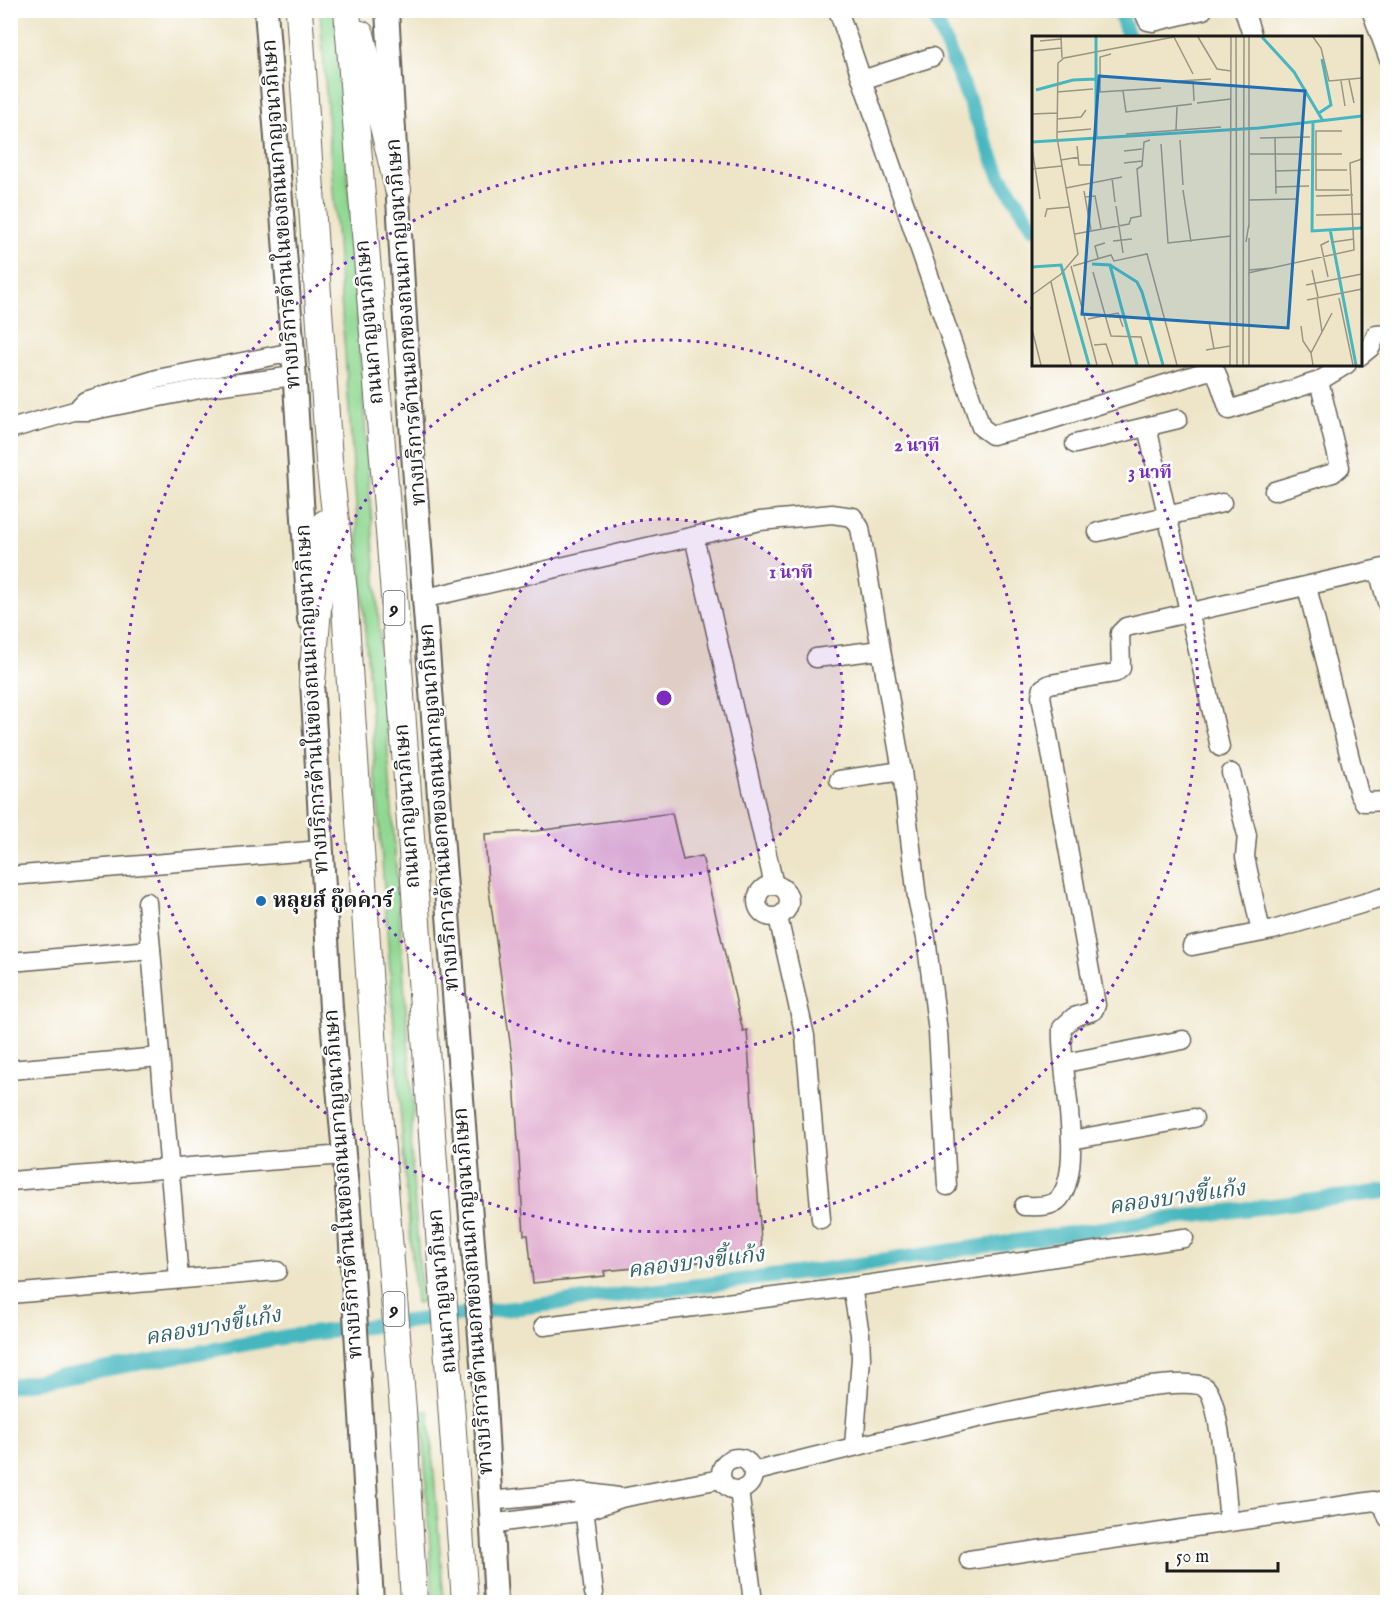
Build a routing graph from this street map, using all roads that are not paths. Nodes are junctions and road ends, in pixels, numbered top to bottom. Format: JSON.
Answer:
{"nodes":[{"id":1,"x":266,"y":10,"type":"edge"},
{"id":2,"x":285,"y":10,"type":"edge"},
{"id":3,"x":299,"y":10,"type":"edge"},
{"id":4,"x":347,"y":10,"type":"edge"},
{"id":5,"x":355,"y":10,"type":"edge"},
{"id":6,"x":387,"y":10,"type":"edge"},
{"id":7,"x":838,"y":10,"type":"edge"},
{"id":8,"x":1143,"y":10,"type":"edge"},
{"id":9,"x":1203,"y":10,"type":"edge"},
{"id":10,"x":1244,"y":10,"type":"edge"},
{"id":11,"x":1371,"y":10,"type":"edge"},
{"id":12,"x":1252,"y":36,"type":"edge"},
{"id":13,"x":932,"y":57,"type":"dead end"},
{"id":14,"x":1388,"y":57,"type":"edge"},
{"id":15,"x":302,"y":77,"type":"junction"},
{"id":16,"x":862,"y":80,"type":"junction"},
{"id":17,"x":398,"y":189,"type":"junction"},
{"id":18,"x":1388,"y":334,"type":"edge"},
{"id":19,"x":293,"y":352,"type":"junction"},
{"id":20,"x":1362,"y":354,"type":"edge"},
{"id":21,"x":1344,"y":366,"type":"edge"},
{"id":22,"x":295,"y":376,"type":"junction"},
{"id":23,"x":1319,"y":381,"type":"junction"},
{"id":24,"x":74,"y":411,"type":"junction"},
{"id":25,"x":1178,"y":419,"type":"dead end"},
{"id":26,"x":1148,"y":427,"type":"junction"},
{"id":27,"x":10,"y":429,"type":"edge"},
{"id":28,"x":1076,"y":444,"type":"dead end"},
{"id":29,"x":329,"y":460,"type":"junction"},
{"id":30,"x":1274,"y":491,"type":"dead end"},
{"id":31,"x":1222,"y":503,"type":"dead end"},
{"id":32,"x":1168,"y":516,"type":"junction"},
{"id":33,"x":1098,"y":532,"type":"dead end"},
{"id":34,"x":694,"y":537,"type":"junction"},
{"id":35,"x":1383,"y":569,"type":"edge"},
{"id":36,"x":1307,"y":587,"type":"junction"},
{"id":37,"x":426,"y":598,"type":"junction"},
{"id":38,"x":1388,"y":606,"type":"edge"},
{"id":39,"x":1191,"y":614,"type":"junction"},
{"id":40,"x":880,"y":650,"type":"junction"},
{"id":41,"x":816,"y":658,"type":"dead end"},
{"id":42,"x":312,"y":682,"type":"junction"},
{"id":43,"x":1220,"y":747,"type":"dead end"},
{"id":44,"x":903,"y":771,"type":"junction"},
{"id":45,"x":1231,"y":773,"type":"dead end"},
{"id":46,"x":839,"y":780,"type":"dead end"},
{"id":47,"x":1388,"y":801,"type":"edge"},
{"id":48,"x":321,"y":850,"type":"junction"},
{"id":49,"x":10,"y":876,"type":"edge"},
{"id":50,"x":1388,"y":896,"type":"edge"},
{"id":51,"x":147,"y":902,"type":"dead end"},
{"id":52,"x":1261,"y":932,"type":"junction"},
{"id":53,"x":1192,"y":946,"type":"dead end"},
{"id":54,"x":151,"y":950,"type":"junction"},
{"id":55,"x":10,"y":962,"type":"edge"},
{"id":56,"x":1183,"y":1040,"type":"dead end"},
{"id":57,"x":160,"y":1057,"type":"junction"},
{"id":58,"x":1065,"y":1063,"type":"junction"},
{"id":59,"x":10,"y":1070,"type":"edge"},
{"id":60,"x":1194,"y":1118,"type":"dead end"},
{"id":61,"x":1071,"y":1140,"type":"junction"},
{"id":62,"x":344,"y":1155,"type":"junction"},
{"id":63,"x":170,"y":1169,"type":"junction"},
{"id":64,"x":10,"y":1181,"type":"edge"},
{"id":65,"x":947,"y":1186,"type":"dead end"},
{"id":66,"x":1024,"y":1206,"type":"dead end"},
{"id":67,"x":821,"y":1219,"type":"dead end"},
{"id":68,"x":1184,"y":1238,"type":"dead end"},
{"id":69,"x":277,"y":1271,"type":"dead end"},
{"id":70,"x":179,"y":1279,"type":"junction"},
{"id":71,"x":852,"y":1287,"type":"junction"},
{"id":72,"x":10,"y":1294,"type":"edge"},
{"id":73,"x":544,"y":1326,"type":"dead end"},
{"id":74,"x":854,"y":1446,"type":"junction"},
{"id":75,"x":753,"y":1472,"type":"junction"},
{"id":76,"x":721,"y":1479,"type":"junction"},
{"id":77,"x":739,"y":1490,"type":"junction"},
{"id":78,"x":582,"y":1492,"type":"junction"},
{"id":79,"x":621,"y":1498,"type":"junction"},
{"id":80,"x":489,"y":1501,"type":"junction"},
{"id":81,"x":585,"y":1511,"type":"junction"},
{"id":82,"x":1388,"y":1518,"type":"edge"},
{"id":83,"x":1228,"y":1521,"type":"junction"},
{"id":84,"x":490,"y":1524,"type":"junction"},
{"id":85,"x":969,"y":1560,"type":"dead end"},
{"id":86,"x":594,"y":1593,"type":"dead end"},
{"id":87,"x":372,"y":1602,"type":"edge"},
{"id":88,"x":414,"y":1602,"type":"edge"},
{"id":89,"x":465,"y":1602,"type":"edge"},
{"id":90,"x":495,"y":1602,"type":"edge"},
{"id":91,"x":753,"y":1602,"type":"edge"}],
"edges":[{"from":1,"to":19,"type":"main road","name":"ทางบริการด้านในของถนนกาญจนาภิเษก"},
{"from":2,"to":15,"type":"highway"},
{"from":3,"to":15,"type":"highway","number":"9"},
{"from":4,"to":89,"type":"highway","name":"ถนนกาญจนาภิเษก","number":"9"},
{"from":5,"to":17,"type":"highway"},
{"from":6,"to":17,"type":"main road","name":"ทางบริการด้านนอกของถนนกาญจนาภิเษก"},
{"from":7,"to":16,"type":"street"},
{"from":8,"to":9,"type":"street"},
{"from":10,"to":12,"type":"street"},
{"from":11,"to":14,"type":"street"},
{"from":13,"to":16,"type":"street"},
{"from":15,"to":29,"type":"highway","number":"9"},
{"from":16,"to":23,"type":"street"},
{"from":17,"to":37,"type":"main road","name":"ทางบริการด้านนอกของถนนกาญจนาภิเษก"},
{"from":18,"to":20,"type":"street"},
{"from":19,"to":22,"type":"main road","name":"ทางบริการด้านในของถนนกาญจนาภิเษก"},
{"from":19,"to":24,"type":"street"},
{"from":21,"to":23,"type":"street"},
{"from":22,"to":24,"type":"street"},
{"from":22,"to":42,"type":"main road","name":"ทางบริการด้านในของถนนกาญจนาภิเษก"},
{"from":23,"to":30,"type":"street"},
{"from":24,"to":27,"type":"street"},
{"from":25,"to":26,"type":"street"},
{"from":26,"to":28,"type":"street"},
{"from":26,"to":32,"type":"street"},
{"from":29,"to":42,"type":"highway"},
{"from":29,"to":88,"type":"highway","number":"9"},
{"from":31,"to":32,"type":"street"},
{"from":32,"to":33,"type":"street"},
{"from":32,"to":39,"type":"street"},
{"from":34,"to":37,"type":"street"},
{"from":34,"to":40,"type":"street"},
{"from":34,"to":67,"type":"street"},
{"from":35,"to":36,"type":"street"},
{"from":35,"to":38,"type":"street"},
{"from":36,"to":39,"type":"street"},
{"from":36,"to":47,"type":"street"},
{"from":37,"to":80,"type":"main road","name":"ทางบริการด้านนอกของถนนกาญจนาภิเษก"},
{"from":39,"to":43,"type":"street"},
{"from":39,"to":58,"type":"street"},
{"from":40,"to":41,"type":"street"},
{"from":40,"to":44,"type":"street"},
{"from":42,"to":48,"type":"main road","name":"ทางบริการด้านในของถนนกาญจนาภิเษก"},
{"from":44,"to":46,"type":"street"},
{"from":44,"to":65,"type":"street"},
{"from":45,"to":52,"type":"street"},
{"from":48,"to":49,"type":"street"},
{"from":48,"to":62,"type":"main road","name":"ทางบริการด้านในของถนนกาญจนาภิเษก"},
{"from":50,"to":52,"type":"street"},
{"from":51,"to":54,"type":"street"},
{"from":52,"to":53,"type":"street"},
{"from":54,"to":55,"type":"street"},
{"from":54,"to":57,"type":"street"},
{"from":56,"to":58,"type":"street"},
{"from":57,"to":59,"type":"street"},
{"from":57,"to":63,"type":"street"},
{"from":58,"to":61,"type":"street"},
{"from":60,"to":61,"type":"street"},
{"from":61,"to":66,"type":"street"},
{"from":62,"to":63,"type":"street"},
{"from":62,"to":87,"type":"main road","name":"ทางบริการด้านในของถนนกาญจนาภิเษก"},
{"from":63,"to":64,"type":"street"},
{"from":63,"to":70,"type":"street"},
{"from":68,"to":71,"type":"street"},
{"from":69,"to":70,"type":"street"},
{"from":70,"to":72,"type":"street"},
{"from":71,"to":73,"type":"street"},
{"from":71,"to":74,"type":"street"},
{"from":74,"to":75,"type":"street"},
{"from":74,"to":83,"type":"street"},
{"from":75,"to":76,"type":"street"},
{"from":75,"to":77,"type":"street"},
{"from":76,"to":77,"type":"street"},
{"from":76,"to":79,"type":"street"},
{"from":77,"to":91,"type":"street"},
{"from":78,"to":79,"type":"street"},
{"from":78,"to":80,"type":"street"},
{"from":78,"to":81,"type":"street"},
{"from":79,"to":81,"type":"street"},
{"from":80,"to":84,"type":"main road","name":"ทางบริการด้านนอกของถนนกาญจนาภิเษก"},
{"from":81,"to":84,"type":"street"},
{"from":81,"to":86,"type":"street"},
{"from":82,"to":83,"type":"street"},
{"from":83,"to":85,"type":"street"},
{"from":84,"to":90,"type":"main road","name":"ทางบริการด้านนอกของถนนกาญจนาภิเษก"}]}
